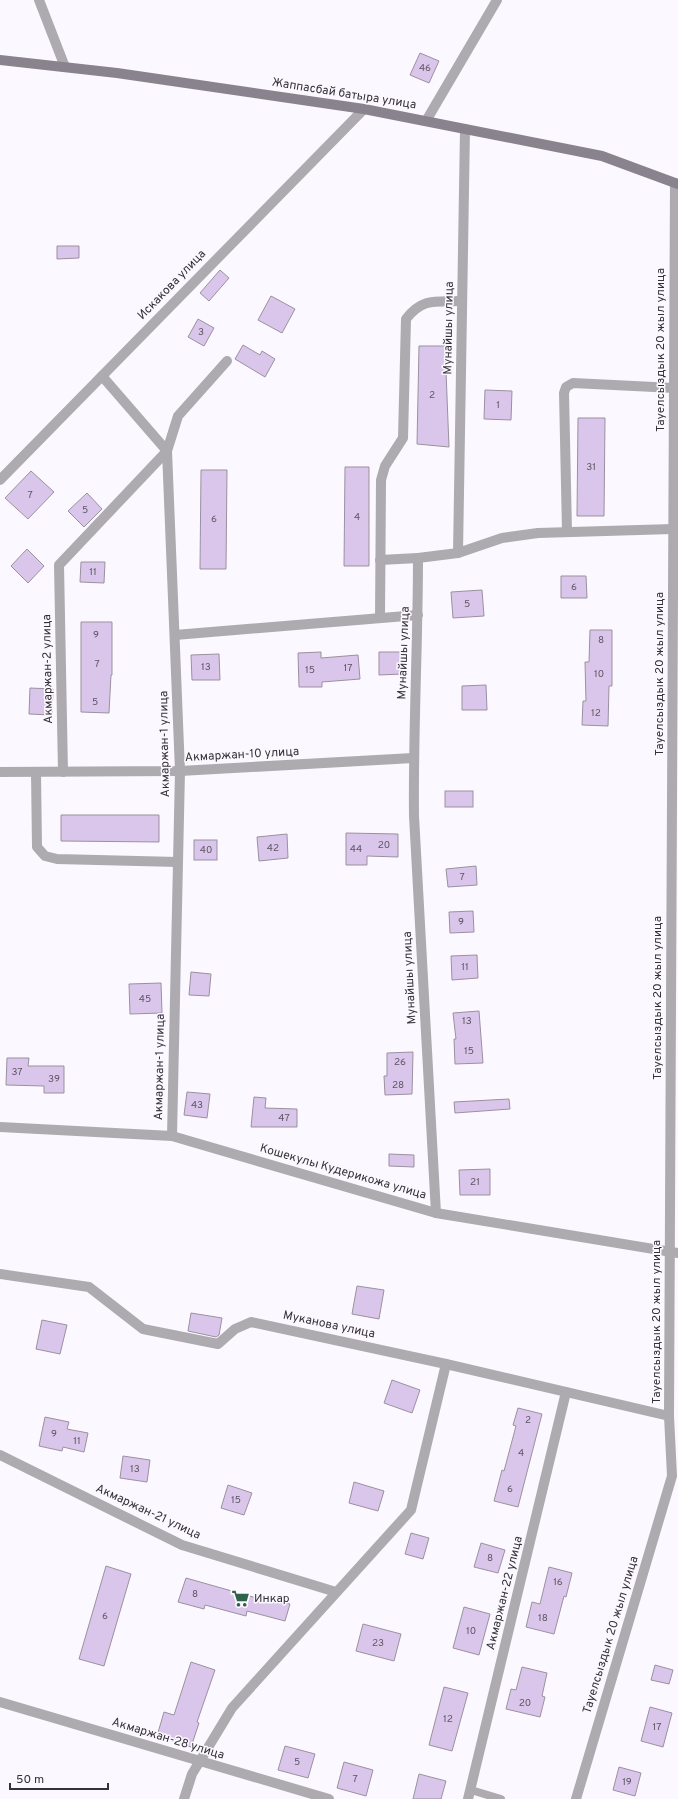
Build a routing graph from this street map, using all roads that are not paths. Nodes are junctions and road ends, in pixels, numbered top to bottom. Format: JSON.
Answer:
{"nodes":[{"id":1,"x":39,"y":0,"type":"edge"},
{"id":2,"x":497,"y":0,"type":"edge"},
{"id":3,"x":0,"y":60,"type":"edge"},
{"id":4,"x":65,"y":67,"type":"junction"},
{"id":5,"x":364,"y":109,"type":"junction"},
{"id":6,"x":426,"y":121,"type":"junction"},
{"id":7,"x":465,"y":129,"type":"junction"},
{"id":8,"x":677,"y":183,"type":"edge"},
{"id":9,"x":462,"y":301,"type":"junction"},
{"id":10,"x":227,"y":361,"type":"dead end"},
{"id":11,"x":102,"y":376,"type":"junction"},
{"id":12,"x":674,"y":388,"type":"junction"},
{"id":13,"x":167,"y":451,"type":"junction"},
{"id":14,"x":0,"y":480,"type":"edge"},
{"id":15,"x":674,"y":529,"type":"junction"},
{"id":16,"x":567,"y":532,"type":"junction"},
{"id":17,"x":458,"y":553,"type":"junction"},
{"id":18,"x":418,"y":558,"type":"junction"},
{"id":19,"x":380,"y":560,"type":"junction"},
{"id":20,"x":418,"y":615,"type":"junction"},
{"id":21,"x":380,"y":618,"type":"junction"},
{"id":22,"x":175,"y":635,"type":"junction"},
{"id":23,"x":675,"y":743,"type":"edge"},
{"id":24,"x":413,"y":758,"type":"junction"},
{"id":25,"x":0,"y":772,"type":"edge"},
{"id":26,"x":36,"y":772,"type":"junction"},
{"id":27,"x":63,"y":772,"type":"junction"},
{"id":28,"x":180,"y":772,"type":"junction"},
{"id":29,"x":178,"y":862,"type":"junction"},
{"id":30,"x":675,"y":988,"type":"edge"},
{"id":31,"x":0,"y":1127,"type":"edge"},
{"id":32,"x":172,"y":1136,"type":"junction"},
{"id":33,"x":674,"y":1146,"type":"edge"},
{"id":34,"x":436,"y":1213,"type":"junction"},
{"id":35,"x":674,"y":1252,"type":"edge"},
{"id":36,"x":0,"y":1274,"type":"edge"},
{"id":37,"x":674,"y":1296,"type":"edge"},
{"id":38,"x":446,"y":1364,"type":"junction"},
{"id":39,"x":566,"y":1392,"type":"junction"},
{"id":40,"x":669,"y":1416,"type":"junction"},
{"id":41,"x":0,"y":1455,"type":"edge"},
{"id":42,"x":675,"y":1477,"type":"edge"},
{"id":43,"x":336,"y":1592,"type":"junction"},
{"id":44,"x":0,"y":1702,"type":"edge"},
{"id":45,"x":199,"y":1762,"type":"junction"},
{"id":46,"x":470,"y":1794,"type":"edge"},
{"id":47,"x":184,"y":1799,"type":"edge"},
{"id":48,"x":329,"y":1799,"type":"edge"},
{"id":49,"x":501,"y":1799,"type":"edge"},
{"id":50,"x":576,"y":1799,"type":"edge"}],
"edges":[{"from":1,"to":4,"type":"street"},
{"from":2,"to":6,"type":"street"},
{"from":3,"to":4,"type":"main road","name":"Жаппасбай батыра улица"},
{"from":4,"to":5,"type":"main road","name":"Жаппасбай батыра улица"},
{"from":5,"to":6,"type":"main road","name":"Жаппасбай батыра улица"},
{"from":5,"to":11,"type":"street","name":"Искакова улица"},
{"from":6,"to":7,"type":"main road","name":"Жаппасбай батыра улица"},
{"from":7,"to":8,"type":"main road","name":"Жаппасбай батыра улица"},
{"from":7,"to":9,"type":"street","name":"Мунайшы улица"},
{"from":8,"to":12,"type":"street","name":"Тауелсыздык 20 жыл улица"},
{"from":9,"to":17,"type":"street","name":"Мунайшы улица"},
{"from":9,"to":19,"type":"street"},
{"from":10,"to":13,"type":"street"},
{"from":11,"to":13,"type":"street"},
{"from":11,"to":14,"type":"street","name":"Искакова улица"},
{"from":12,"to":15,"type":"street","name":"Тауелсыздык 20 жыл улица"},
{"from":12,"to":16,"type":"street"},
{"from":13,"to":22,"type":"street","name":"Акмаржан-1 улица"},
{"from":13,"to":27,"type":"street","name":"Акмаржан-2 улица"},
{"from":15,"to":16,"type":"street"},
{"from":15,"to":23,"type":"street","name":"Тауелсыздык 20 жыл улица"},
{"from":16,"to":17,"type":"street"},
{"from":17,"to":18,"type":"street"},
{"from":18,"to":19,"type":"street"},
{"from":18,"to":20,"type":"street","name":"Мунайшы улица"},
{"from":19,"to":21,"type":"street"},
{"from":20,"to":21,"type":"street"},
{"from":20,"to":24,"type":"street","name":"Мунайшы улица"},
{"from":21,"to":22,"type":"street"},
{"from":22,"to":28,"type":"street","name":"Акмаржан-1 улица"},
{"from":23,"to":30,"type":"street","name":"Тауелсыздык 20 жыл улица"},
{"from":24,"to":28,"type":"street","name":"Акмаржан-10 улица"},
{"from":24,"to":34,"type":"street","name":"Мунайшы улица"},
{"from":25,"to":26,"type":"street","name":"Акмаржан-10 улица"},
{"from":26,"to":27,"type":"street","name":"Акмаржан-10 улица"},
{"from":26,"to":29,"type":"street"},
{"from":27,"to":28,"type":"street","name":"Акмаржан-10 улица"},
{"from":28,"to":29,"type":"street","name":"Акмаржан-1 улица"},
{"from":29,"to":32,"type":"street","name":"Акмаржан-1 улица"},
{"from":30,"to":33,"type":"street","name":"Тауелсыздык 20 жыл улица"},
{"from":31,"to":32,"type":"street","name":"Кошекулы Кудерикожа улица"},
{"from":32,"to":34,"type":"street","name":"Кошекулы Кудерикожа улица"},
{"from":33,"to":35,"type":"street","name":"Тауелсыздык 20 жыл улица"},
{"from":34,"to":35,"type":"street","name":"Кошекулы Кудерикожа улица"},
{"from":35,"to":37,"type":"street","name":"Тауелсыздык 20 жыл улица"},
{"from":36,"to":38,"type":"street","name":"Муканова улица"},
{"from":37,"to":40,"type":"street","name":"Тауелсыздык 20 жыл улица"},
{"from":38,"to":39,"type":"street","name":"Муканова улица"},
{"from":38,"to":43,"type":"street"},
{"from":39,"to":40,"type":"street","name":"Муканова улица"},
{"from":39,"to":46,"type":"street","name":"Акмаржан-22 улица"},
{"from":40,"to":42,"type":"street","name":"Тауелсыздык 20 жыл улица"},
{"from":41,"to":43,"type":"street","name":"Акмаржан-21 улица"},
{"from":42,"to":50,"type":"street","name":"Тауелсыздык 20 жыл улица"},
{"from":43,"to":45,"type":"street"},
{"from":44,"to":45,"type":"street","name":"Акмаржан-28 улица"},
{"from":45,"to":47,"type":"street"},
{"from":45,"to":48,"type":"street","name":"Акмаржан-28 улица"},
{"from":46,"to":49,"type":"lane"}]}
